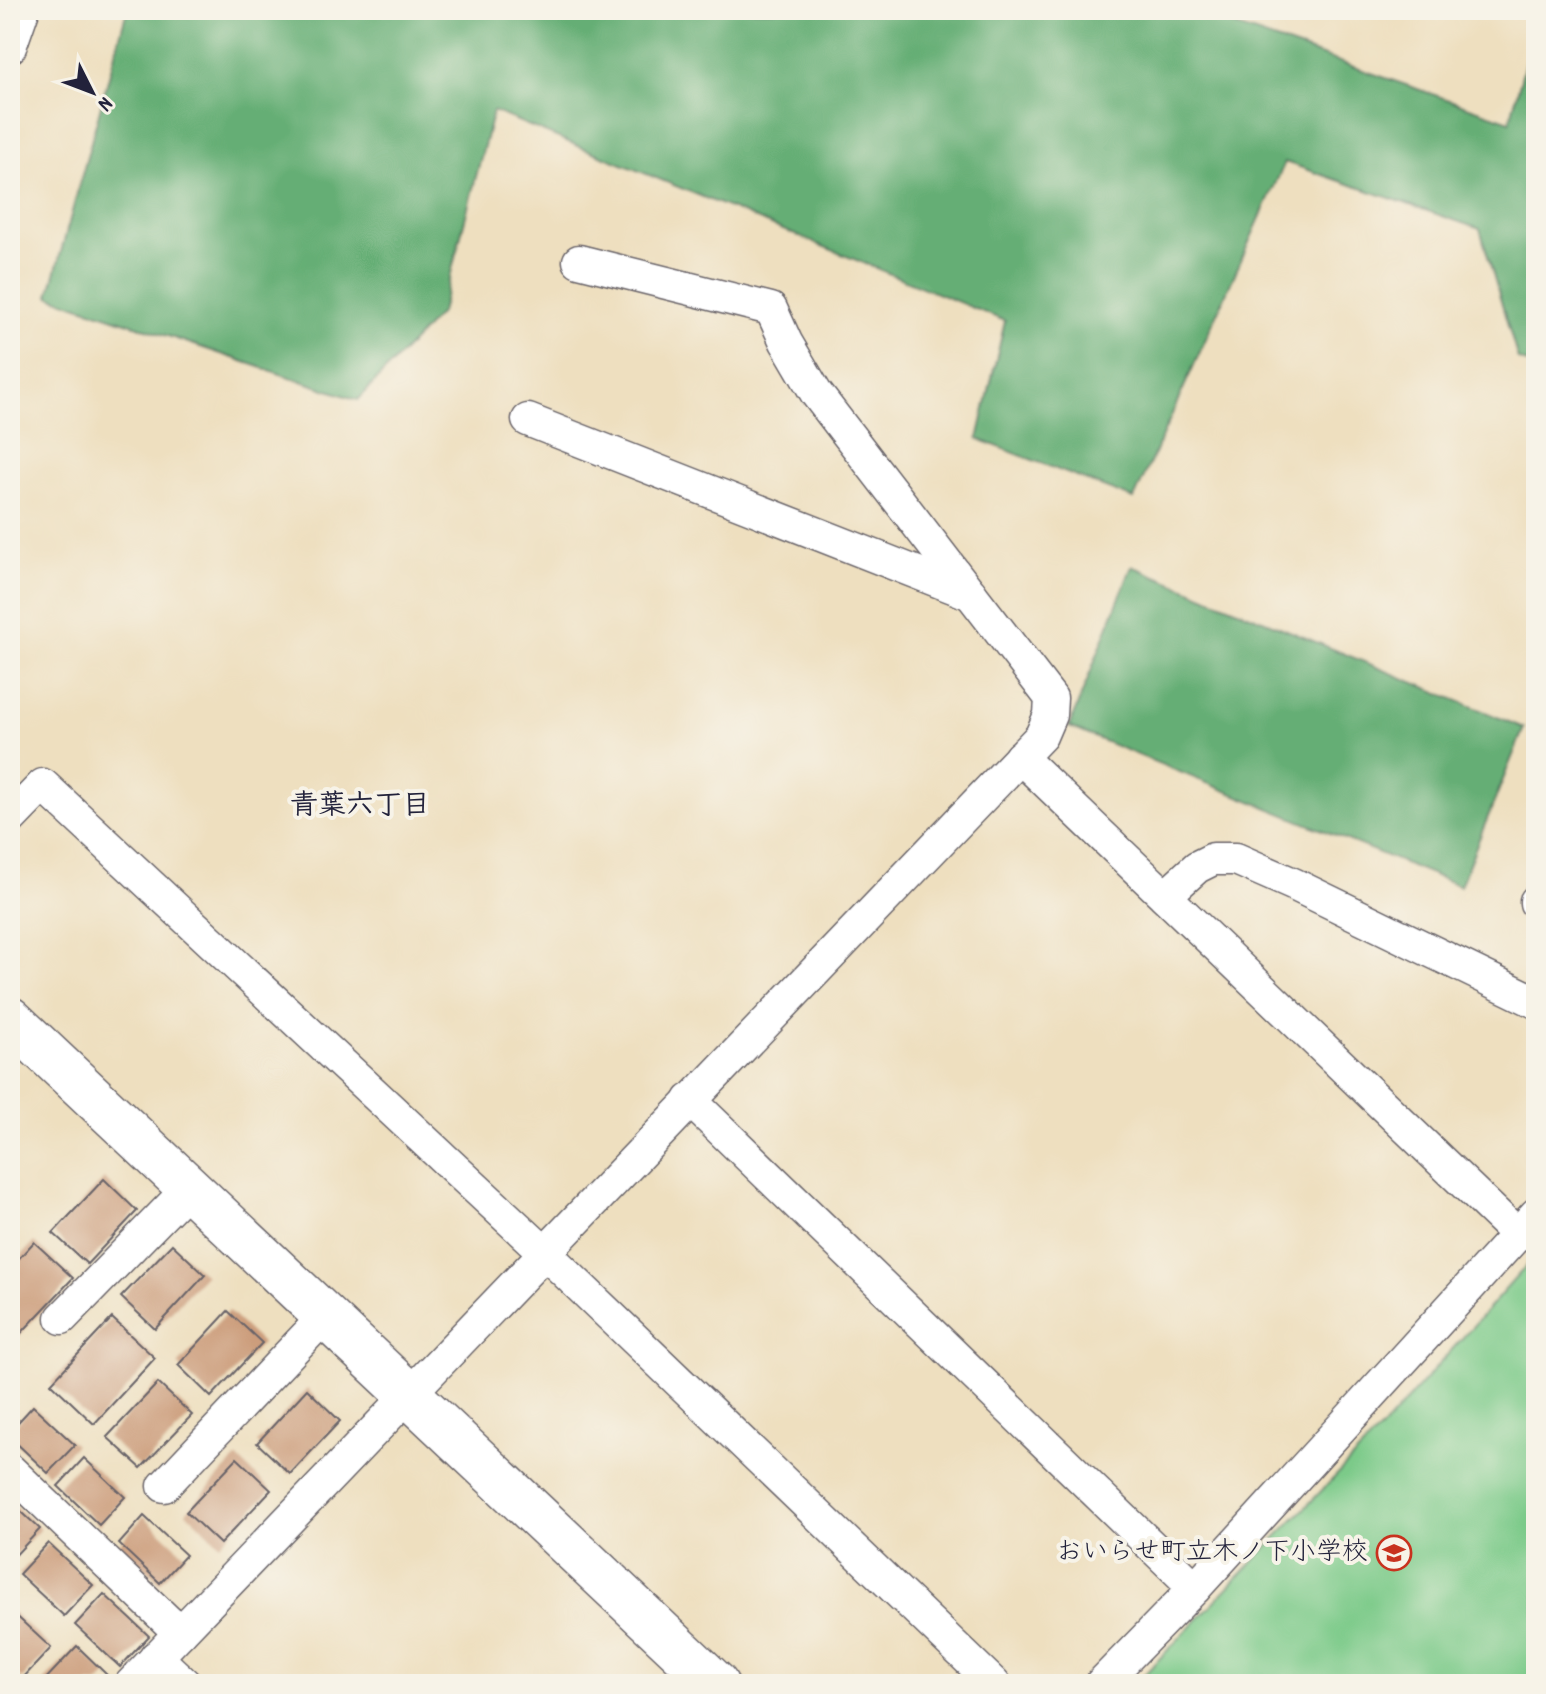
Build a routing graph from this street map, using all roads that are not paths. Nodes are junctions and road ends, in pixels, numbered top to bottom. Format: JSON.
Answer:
{"nodes":[{"id":1,"x":23,"y":10,"type":"edge"},
{"id":2,"x":10,"y":47,"type":"edge"},
{"id":3,"x":579,"y":261,"type":"dead end"},
{"id":4,"x":528,"y":420,"type":"dead end"},
{"id":5,"x":971,"y":594,"type":"junction"},
{"id":6,"x":1020,"y":757,"type":"junction"},
{"id":7,"x":10,"y":819,"type":"edge"},
{"id":8,"x":1165,"y":896,"type":"junction"},
{"id":9,"x":1536,"y":1002,"type":"edge"},
{"id":10,"x":10,"y":1019,"type":"edge"},
{"id":11,"x":690,"y":1100,"type":"junction"},
{"id":12,"x":190,"y":1187,"type":"junction"},
{"id":13,"x":1527,"y":1224,"type":"edge"},
{"id":14,"x":544,"y":1252,"type":"junction"},
{"id":15,"x":327,"y":1314,"type":"junction"},
{"id":16,"x":62,"y":1318,"type":"dead end"},
{"id":17,"x":409,"y":1392,"type":"junction"},
{"id":18,"x":10,"y":1470,"type":"edge"},
{"id":19,"x":164,"y":1486,"type":"dead end"},
{"id":20,"x":1195,"y":1588,"type":"junction"},
{"id":21,"x":180,"y":1633,"type":"junction"},
{"id":22,"x":156,"y":1657,"type":"junction"},
{"id":23,"x":707,"y":1681,"type":"edge"},
{"id":24,"x":131,"y":1684,"type":"edge"},
{"id":25,"x":185,"y":1684,"type":"edge"},
{"id":26,"x":994,"y":1684,"type":"edge"},
{"id":27,"x":1101,"y":1684,"type":"edge"}],
"edges":[{"from":1,"to":2,"type":"street"},
{"from":3,"to":5,"type":"street"},
{"from":4,"to":5,"type":"street"},
{"from":5,"to":6,"type":"street"},
{"from":6,"to":8,"type":"street"},
{"from":6,"to":11,"type":"street"},
{"from":7,"to":14,"type":"street"},
{"from":8,"to":9,"type":"street"},
{"from":8,"to":13,"type":"street"},
{"from":10,"to":12,"type":"street"},
{"from":11,"to":14,"type":"street"},
{"from":11,"to":20,"type":"street"},
{"from":12,"to":15,"type":"street"},
{"from":12,"to":16,"type":"street"},
{"from":13,"to":20,"type":"street"},
{"from":14,"to":17,"type":"street"},
{"from":14,"to":26,"type":"street"},
{"from":15,"to":17,"type":"street"},
{"from":15,"to":19,"type":"street"},
{"from":17,"to":21,"type":"street"},
{"from":17,"to":23,"type":"street"},
{"from":18,"to":21,"type":"street"},
{"from":20,"to":27,"type":"street"},
{"from":21,"to":22,"type":"street"},
{"from":22,"to":24,"type":"street"},
{"from":22,"to":25,"type":"street"}]}
